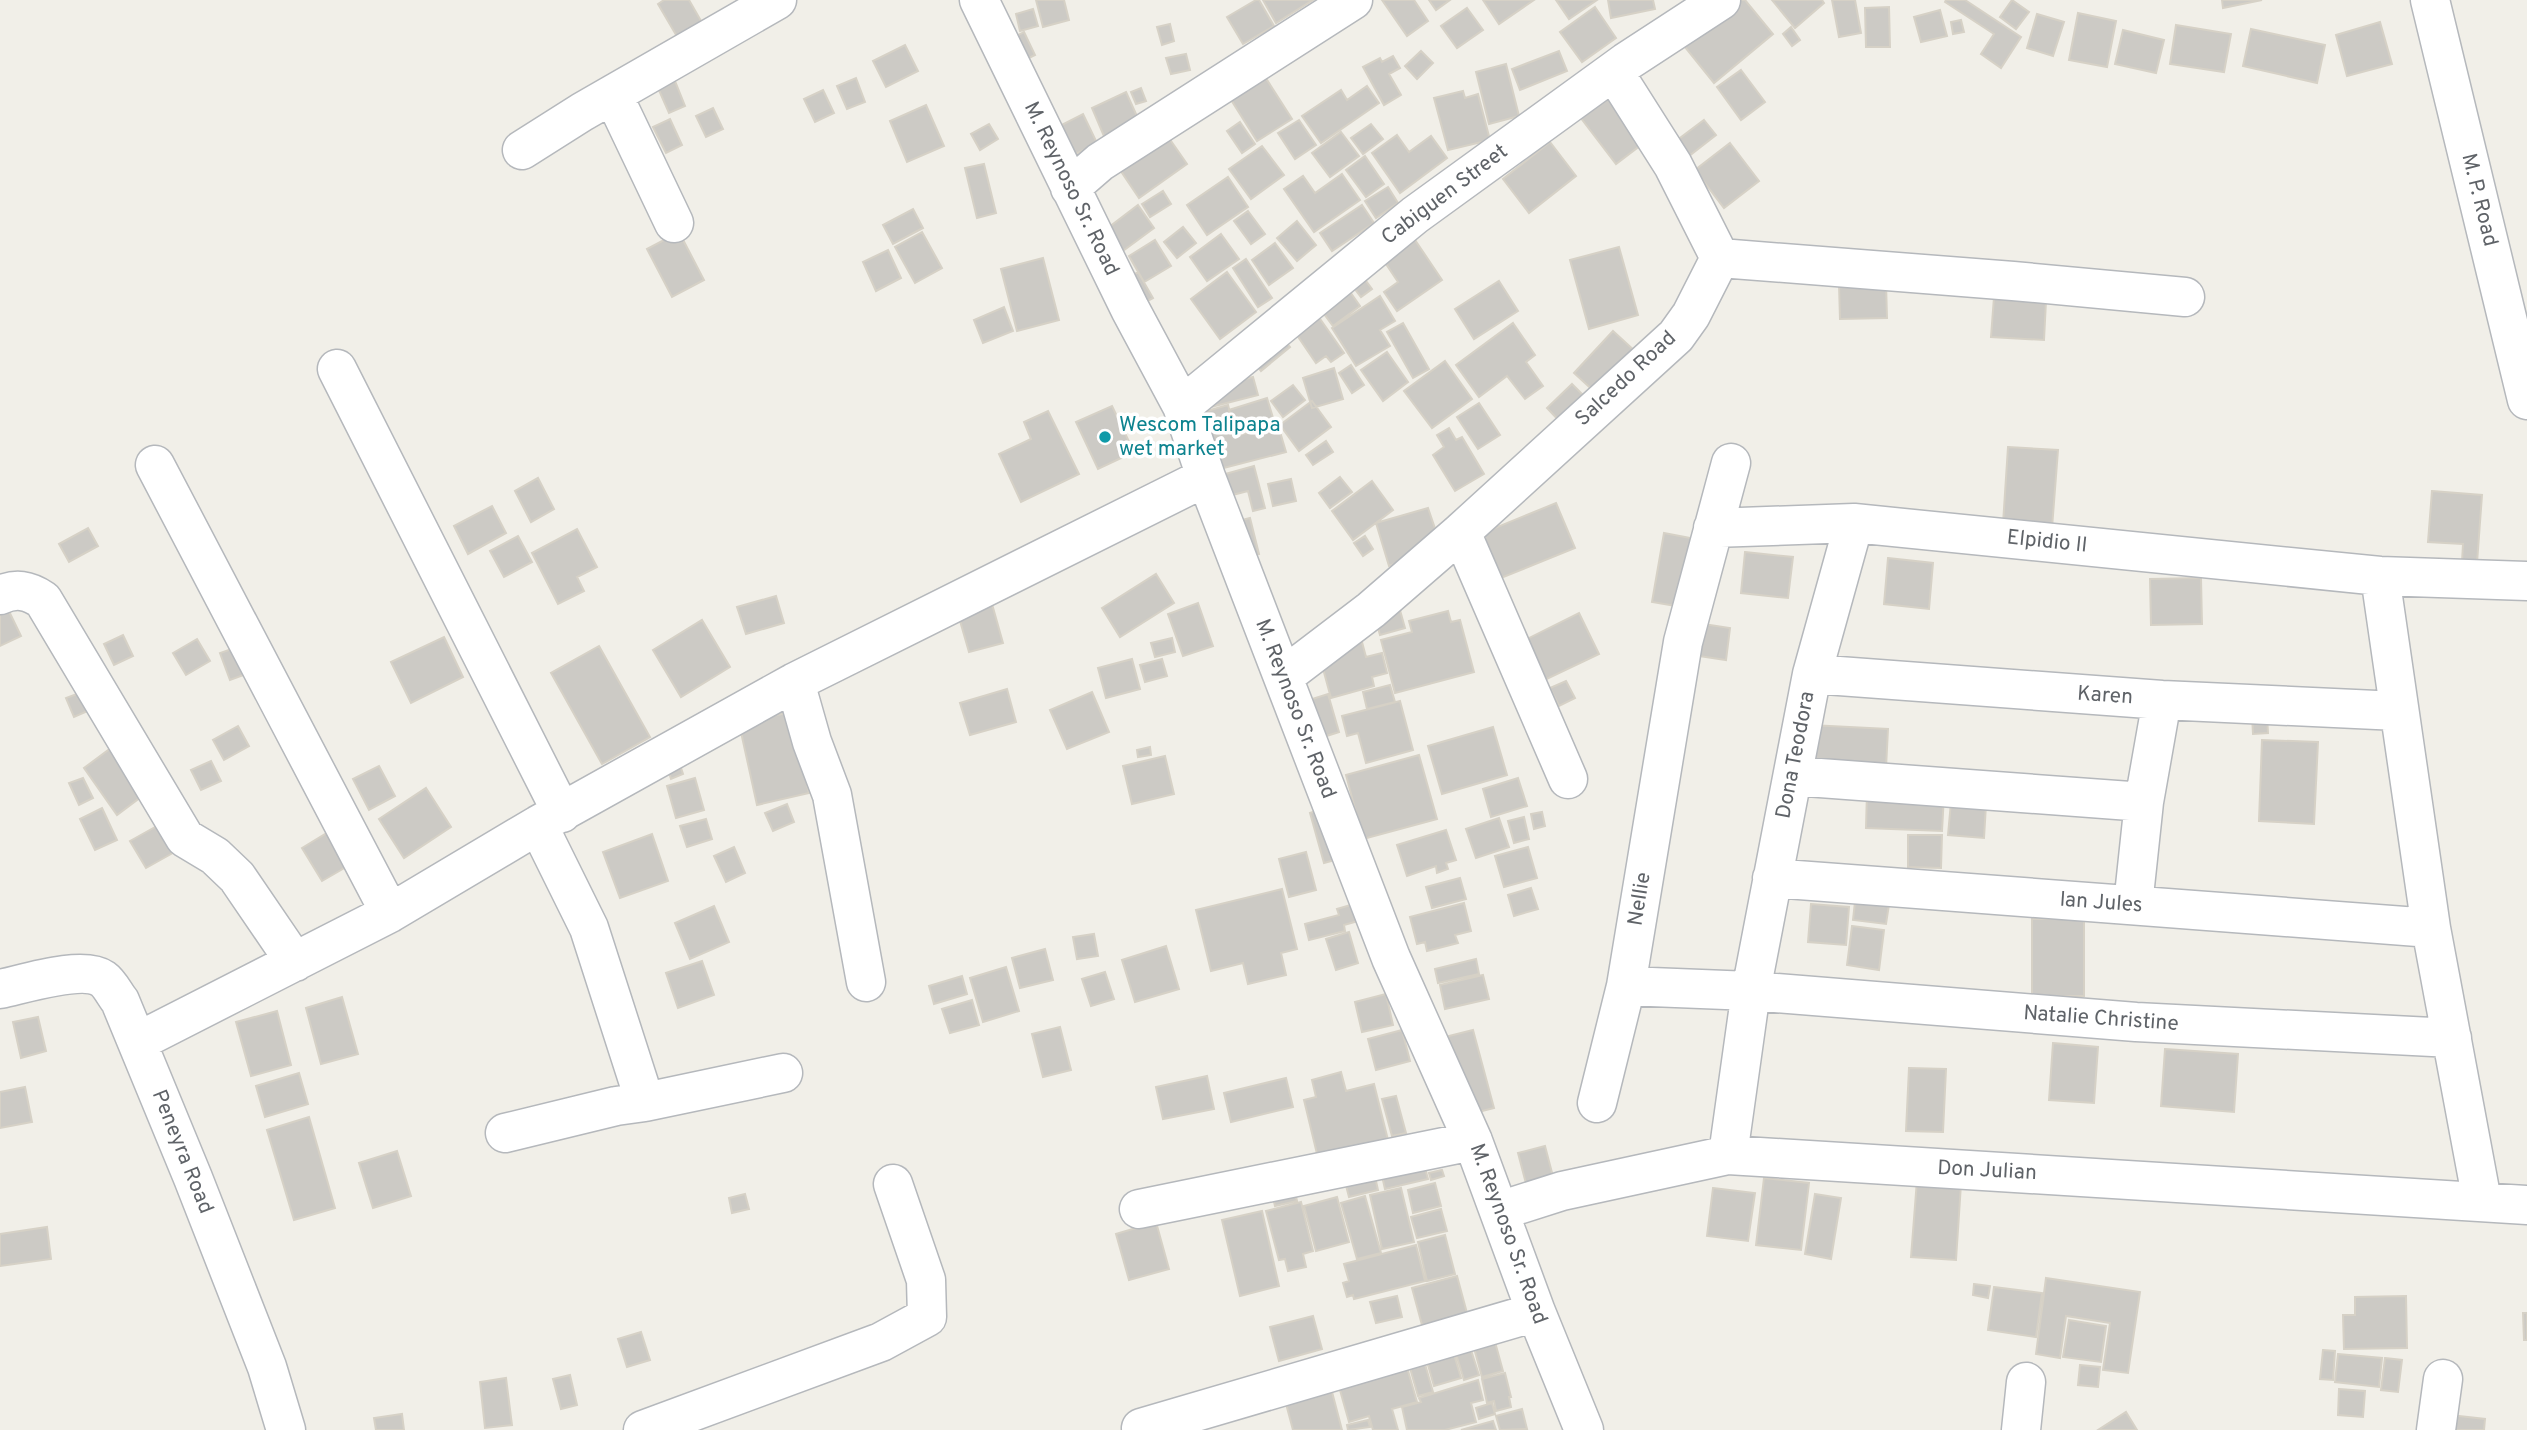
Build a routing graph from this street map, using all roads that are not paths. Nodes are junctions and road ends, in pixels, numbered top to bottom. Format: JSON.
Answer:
{"nodes":[{"id":1,"x":777,"y":0,"type":"edge"},
{"id":2,"x":979,"y":0,"type":"edge"},
{"id":3,"x":1353,"y":0,"type":"edge"},
{"id":4,"x":1721,"y":0,"type":"edge"},
{"id":5,"x":2430,"y":0,"type":"edge"},
{"id":6,"x":1614,"y":72,"type":"junction"},
{"id":7,"x":613,"y":94,"type":"junction"},
{"id":8,"x":522,"y":150,"type":"dead end"},
{"id":9,"x":1070,"y":188,"type":"junction"},
{"id":10,"x":674,"y":223,"type":"dead end"},
{"id":11,"x":1720,"y":258,"type":"junction"},
{"id":12,"x":2185,"y":297,"type":"dead end"},
{"id":13,"x":337,"y":369,"type":"dead end"},
{"id":14,"x":2527,"y":400,"type":"edge"},
{"id":15,"x":1182,"y":406,"type":"junction"},
{"id":16,"x":1731,"y":463,"type":"dead end"},
{"id":17,"x":155,"y":465,"type":"dead end"},
{"id":18,"x":1206,"y":477,"type":"junction"},
{"id":19,"x":1854,"y":523,"type":"junction"},
{"id":20,"x":1713,"y":528,"type":"junction"},
{"id":21,"x":1461,"y":532,"type":"junction"},
{"id":22,"x":2380,"y":576,"type":"junction"},
{"id":23,"x":2527,"y":581,"type":"edge"},
{"id":24,"x":0,"y":596,"type":"edge"},
{"id":25,"x":1812,"y":674,"type":"junction"},
{"id":26,"x":1283,"y":677,"type":"junction"},
{"id":27,"x":795,"y":682,"type":"junction"},
{"id":28,"x":2162,"y":700,"type":"junction"},
{"id":29,"x":2398,"y":711,"type":"junction"},
{"id":30,"x":1793,"y":776,"type":"junction"},
{"id":31,"x":1568,"y":779,"type":"dead end"},
{"id":32,"x":2144,"y":802,"type":"junction"},
{"id":33,"x":550,"y":819,"type":"junction"},
{"id":34,"x":1772,"y":878,"type":"junction"},
{"id":35,"x":2133,"y":905,"type":"junction"},
{"id":36,"x":390,"y":913,"type":"junction"},
{"id":37,"x":2431,"y":928,"type":"junction"},
{"id":38,"x":295,"y":961,"type":"junction"},
{"id":39,"x":866,"y":982,"type":"dead end"},
{"id":40,"x":1626,"y":986,"type":"junction"},
{"id":41,"x":0,"y":989,"type":"edge"},
{"id":42,"x":1751,"y":991,"type":"junction"},
{"id":43,"x":2452,"y":1038,"type":"junction"},
{"id":44,"x":137,"y":1042,"type":"junction"},
{"id":45,"x":783,"y":1073,"type":"dead end"},
{"id":46,"x":645,"y":1102,"type":"junction"},
{"id":47,"x":1597,"y":1103,"type":"dead end"},
{"id":48,"x":505,"y":1133,"type":"dead end"},
{"id":49,"x":1473,"y":1141,"type":"junction"},
{"id":50,"x":1728,"y":1155,"type":"junction"},
{"id":51,"x":893,"y":1184,"type":"dead end"},
{"id":52,"x":2482,"y":1201,"type":"junction"},
{"id":53,"x":2527,"y":1205,"type":"edge"},
{"id":54,"x":1139,"y":1209,"type":"dead end"},
{"id":55,"x":1499,"y":1211,"type":"junction"},
{"id":56,"x":1536,"y":1312,"type":"junction"},
{"id":57,"x":2443,"y":1378,"type":"dead end"},
{"id":58,"x":2026,"y":1382,"type":"dead end"},
{"id":59,"x":1141,"y":1428,"type":"dead end"},
{"id":60,"x":286,"y":1430,"type":"edge"},
{"id":61,"x":643,"y":1430,"type":"edge"},
{"id":62,"x":1584,"y":1430,"type":"edge"},
{"id":63,"x":2021,"y":1430,"type":"edge"},
{"id":64,"x":2436,"y":1430,"type":"edge"}],
"edges":[{"from":1,"to":7,"type":"street"},
{"from":2,"to":9,"type":"street","name":"M. Reynoso Sr. Road"},
{"from":3,"to":9,"type":"street"},
{"from":4,"to":6,"type":"street","name":"Cabiguen Street"},
{"from":5,"to":14,"type":"street","name":"M. P. Road"},
{"from":6,"to":11,"type":"street"},
{"from":6,"to":15,"type":"street","name":"Cabiguen Street"},
{"from":7,"to":8,"type":"street"},
{"from":7,"to":10,"type":"street"},
{"from":9,"to":15,"type":"street","name":"M. Reynoso Sr. Road"},
{"from":11,"to":12,"type":"street"},
{"from":11,"to":21,"type":"street","name":"Salcedo Road"},
{"from":13,"to":33,"type":"street"},
{"from":15,"to":18,"type":"street","name":"M. Reynoso Sr. Road"},
{"from":16,"to":20,"type":"street","name":"Nellie"},
{"from":17,"to":36,"type":"street"},
{"from":18,"to":26,"type":"street","name":"M. Reynoso Sr. Road"},
{"from":18,"to":27,"type":"street"},
{"from":19,"to":20,"type":"street","name":"Elpidio II"},
{"from":19,"to":22,"type":"street","name":"Elpidio II"},
{"from":19,"to":25,"type":"street","name":"Dona Teodora"},
{"from":20,"to":40,"type":"street","name":"Nellie"},
{"from":21,"to":26,"type":"street","name":"Salcedo Road"},
{"from":21,"to":31,"type":"street"},
{"from":22,"to":23,"type":"street","name":"Elpidio II"},
{"from":22,"to":29,"type":"street"},
{"from":24,"to":38,"type":"street"},
{"from":25,"to":28,"type":"street","name":"Karen"},
{"from":25,"to":30,"type":"street","name":"Dona Teodora"},
{"from":26,"to":49,"type":"street","name":"M. Reynoso Sr. Road"},
{"from":27,"to":33,"type":"street"},
{"from":27,"to":39,"type":"street"},
{"from":28,"to":29,"type":"street","name":"Karen"},
{"from":28,"to":32,"type":"street"},
{"from":29,"to":37,"type":"street"},
{"from":30,"to":32,"type":"street"},
{"from":30,"to":34,"type":"street","name":"Dona Teodora"},
{"from":32,"to":35,"type":"street"},
{"from":33,"to":36,"type":"street"},
{"from":33,"to":46,"type":"street"},
{"from":34,"to":35,"type":"street","name":"Ian Jules"},
{"from":34,"to":42,"type":"street","name":"Dona Teodora"},
{"from":35,"to":37,"type":"street","name":"Ian Jules"},
{"from":36,"to":38,"type":"street"},
{"from":37,"to":43,"type":"street"},
{"from":38,"to":44,"type":"street"},
{"from":40,"to":42,"type":"street"},
{"from":40,"to":47,"type":"street","name":"Nellie"},
{"from":41,"to":44,"type":"street","name":"Peneyra Road"},
{"from":42,"to":43,"type":"street","name":"Natalie Christine"},
{"from":42,"to":50,"type":"street"},
{"from":43,"to":52,"type":"street"},
{"from":44,"to":60,"type":"street","name":"Peneyra Road"},
{"from":45,"to":46,"type":"street"},
{"from":46,"to":48,"type":"street"},
{"from":49,"to":54,"type":"street"},
{"from":49,"to":55,"type":"street","name":"M. Reynoso Sr. Road"},
{"from":50,"to":52,"type":"street","name":"Don Julian"},
{"from":50,"to":55,"type":"street","name":"Don Julian"},
{"from":51,"to":61,"type":"street"},
{"from":52,"to":53,"type":"street","name":"Don Julian"},
{"from":55,"to":56,"type":"street","name":"M. Reynoso Sr. Road"},
{"from":56,"to":59,"type":"street"},
{"from":56,"to":62,"type":"street","name":"M. Reynoso Sr. Road"},
{"from":57,"to":64,"type":"street"},
{"from":58,"to":63,"type":"street"}]}
